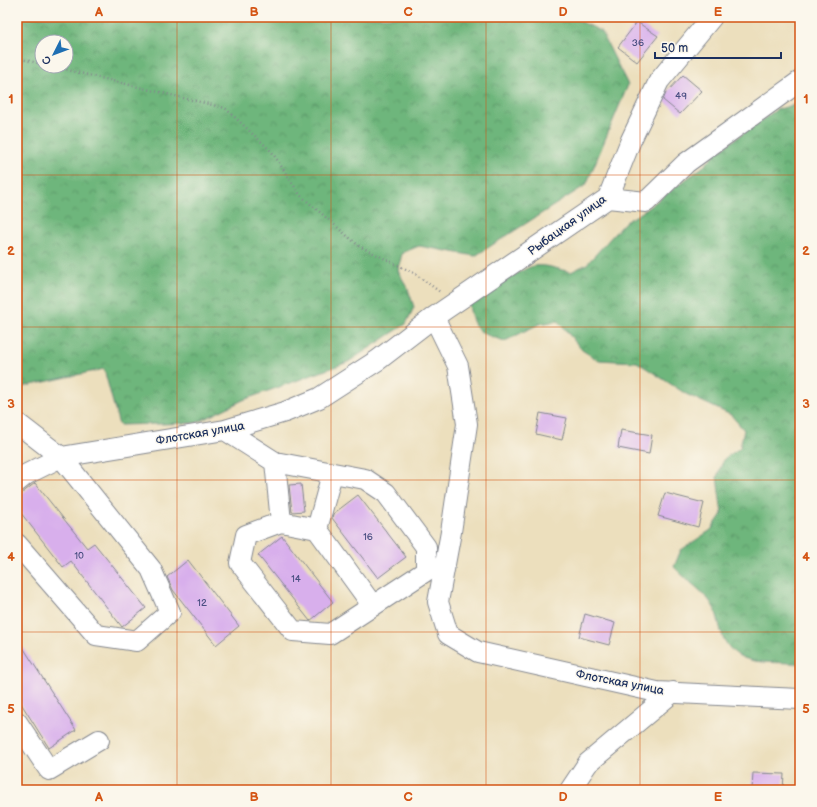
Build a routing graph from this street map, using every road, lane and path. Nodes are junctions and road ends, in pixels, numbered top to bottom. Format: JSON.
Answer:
{"nodes":[{"id":1,"x":712,"y":17,"type":"edge"},
{"id":2,"x":17,"y":58,"type":"edge"},
{"id":3,"x":34,"y":62,"type":"edge"},
{"id":4,"x":74,"y":72,"type":"edge"},
{"id":5,"x":800,"y":80,"type":"edge"},
{"id":6,"x":608,"y":198,"type":"junction"},
{"id":7,"x":455,"y":303,"type":"junction"},
{"id":8,"x":434,"y":317,"type":"junction"},
{"id":9,"x":17,"y":423,"type":"edge"},
{"id":10,"x":225,"y":430,"type":"junction"},
{"id":11,"x":61,"y":457,"type":"junction"},
{"id":12,"x":274,"y":462,"type":"junction"},
{"id":13,"x":332,"y":474,"type":"junction"},
{"id":14,"x":20,"y":477,"type":"edge"},
{"id":15,"x":281,"y":522,"type":"junction"},
{"id":16,"x":318,"y":529,"type":"junction"},
{"id":17,"x":17,"y":544,"type":"edge"},
{"id":18,"x":373,"y":606,"type":"junction"},
{"id":19,"x":673,"y":692,"type":"junction"},
{"id":20,"x":800,"y":700,"type":"edge"},
{"id":21,"x":17,"y":722,"type":"edge"},
{"id":22,"x":99,"y":740,"type":"dead end"},
{"id":23,"x":570,"y":790,"type":"edge"}],
"edges":[{"from":1,"to":6,"type":"street","name":"Рыбацкая улица"},
{"from":2,"to":3,"type":"path"},
{"from":4,"to":7,"type":"path"},
{"from":5,"to":6,"type":"street"},
{"from":6,"to":7,"type":"street","name":"Рыбацкая улица"},
{"from":7,"to":8,"type":"street","name":"Рыбацкая улица"},
{"from":8,"to":10,"type":"street","name":"Флотская улица"},
{"from":8,"to":19,"type":"street","name":"Флотская улица"},
{"from":9,"to":11,"type":"street"},
{"from":10,"to":11,"type":"street","name":"Флотская улица"},
{"from":10,"to":12,"type":"street"},
{"from":11,"to":14,"type":"street","name":"Флотская улица"},
{"from":11,"to":17,"type":"street"},
{"from":12,"to":13,"type":"street"},
{"from":12,"to":15,"type":"street"},
{"from":13,"to":16,"type":"street"},
{"from":13,"to":18,"type":"street"},
{"from":15,"to":16,"type":"street"},
{"from":15,"to":18,"type":"street"},
{"from":16,"to":18,"type":"street"},
{"from":19,"to":20,"type":"street","name":"Флотская улица"},
{"from":19,"to":23,"type":"street"},
{"from":21,"to":22,"type":"street"}]}
